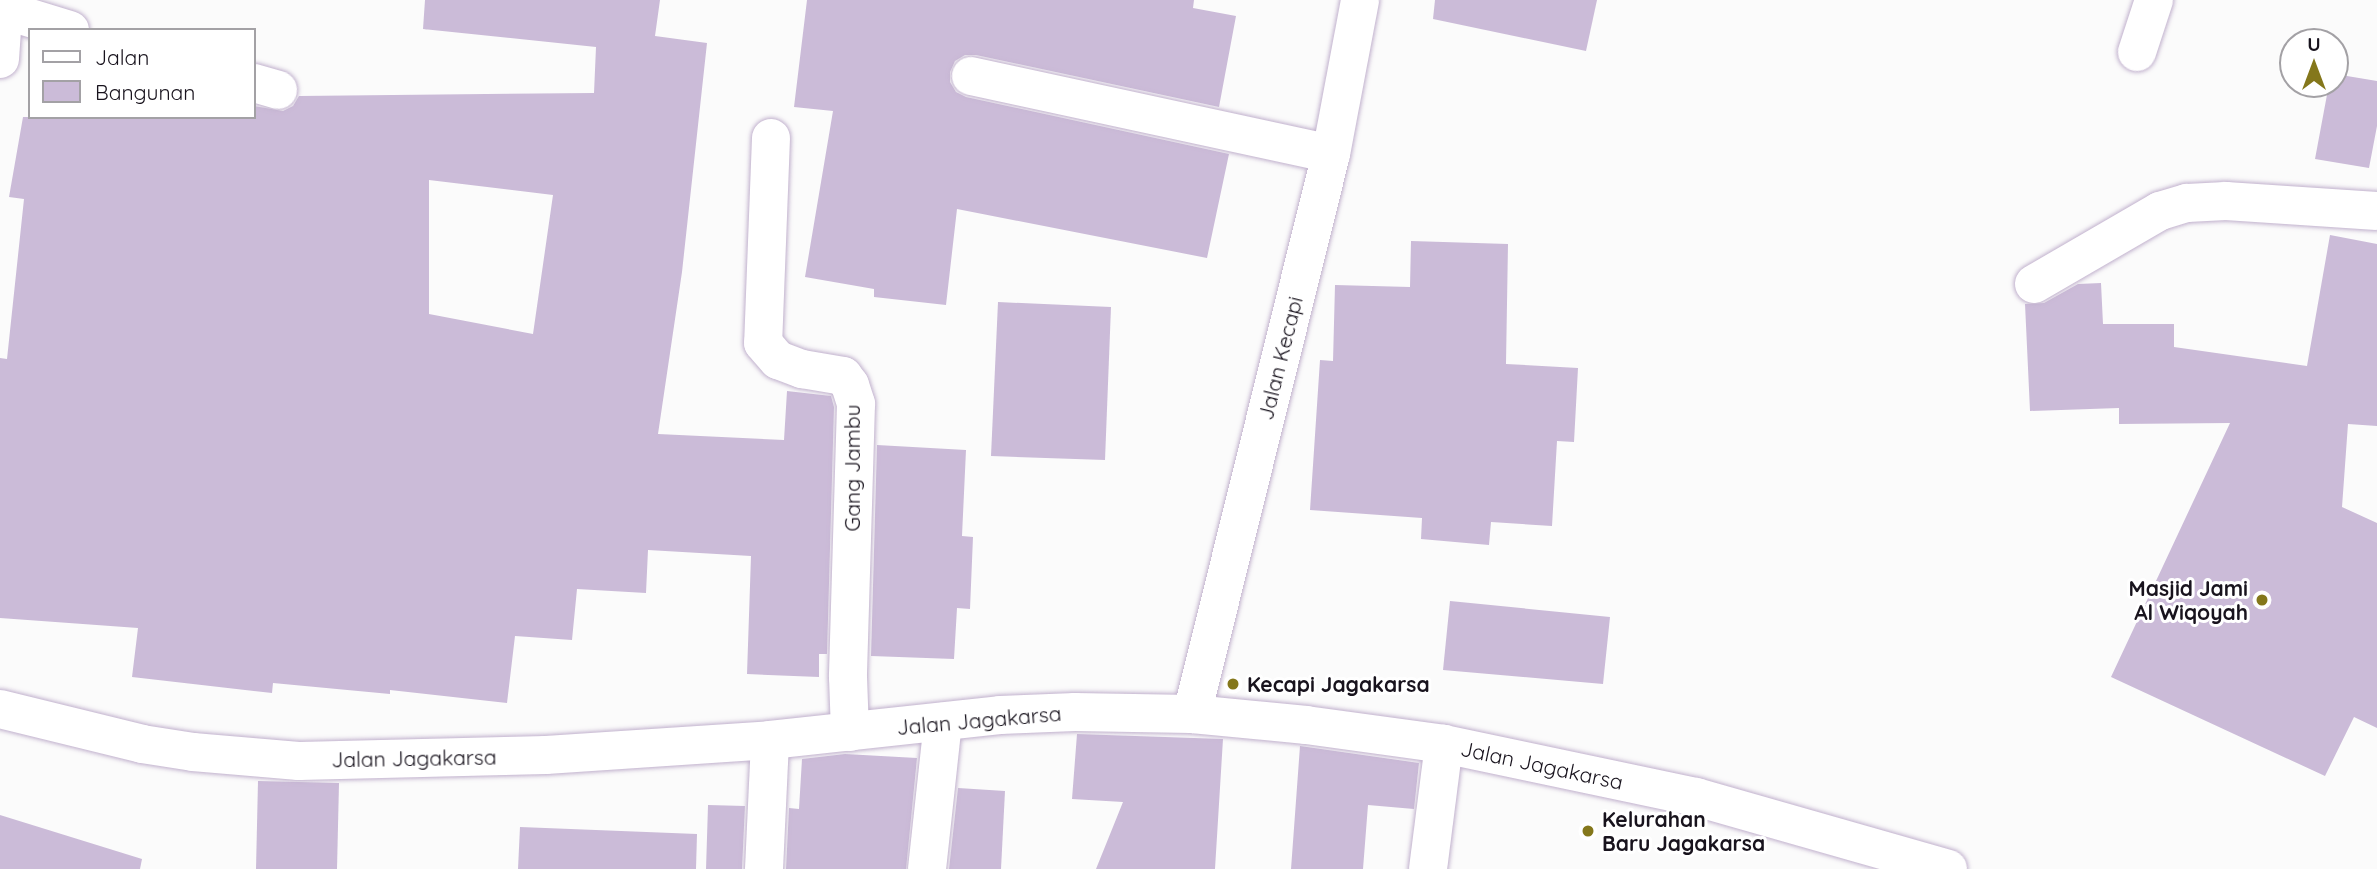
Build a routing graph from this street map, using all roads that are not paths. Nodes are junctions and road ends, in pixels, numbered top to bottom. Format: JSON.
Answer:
{"nodes":[{"id":1,"x":1360,"y":0,"type":"edge"},
{"id":2,"x":2154,"y":0,"type":"edge"},
{"id":3,"x":4,"y":5,"type":"edge"},
{"id":4,"x":65,"y":28,"type":"edge"},
{"id":5,"x":2137,"y":52,"type":"dead end"},
{"id":6,"x":0,"y":60,"type":"edge"},
{"id":7,"x":971,"y":76,"type":"dead end"},
{"id":8,"x":771,"y":138,"type":"dead end"},
{"id":9,"x":1331,"y":154,"type":"junction"},
{"id":10,"x":2377,"y":211,"type":"edge"},
{"id":11,"x":2034,"y":284,"type":"dead end"},
{"id":12,"x":0,"y":709,"type":"edge"},
{"id":13,"x":1192,"y":713,"type":"junction"},
{"id":14,"x":943,"y":722,"type":"junction"},
{"id":15,"x":850,"y":732,"type":"junction"},
{"id":16,"x":770,"y":740,"type":"junction"},
{"id":17,"x":1444,"y":744,"type":"junction"},
{"id":18,"x":764,"y":869,"type":"edge"},
{"id":19,"x":927,"y":869,"type":"edge"},
{"id":20,"x":1428,"y":869,"type":"edge"},
{"id":21,"x":1948,"y":869,"type":"edge"}],
"edges":[{"from":1,"to":9,"type":"street","name":"Jalan Kecapi"},
{"from":2,"to":5,"type":"street"},
{"from":3,"to":4,"type":"street"},
{"from":3,"to":6,"type":"street"},
{"from":7,"to":9,"type":"street"},
{"from":8,"to":15,"type":"street","name":"Gang Jambu"},
{"from":9,"to":13,"type":"street","name":"Jalan Kecapi"},
{"from":10,"to":11,"type":"street"},
{"from":12,"to":16,"type":"street","name":"Jalan Jagakarsa"},
{"from":13,"to":14,"type":"street","name":"Jalan Jagakarsa"},
{"from":13,"to":17,"type":"street","name":"Jalan Jagakarsa"},
{"from":14,"to":15,"type":"street","name":"Jalan Jagakarsa"},
{"from":14,"to":19,"type":"street"},
{"from":15,"to":16,"type":"street","name":"Jalan Jagakarsa"},
{"from":16,"to":18,"type":"street"},
{"from":17,"to":20,"type":"street"},
{"from":17,"to":21,"type":"street","name":"Jalan Jagakarsa"}]}
